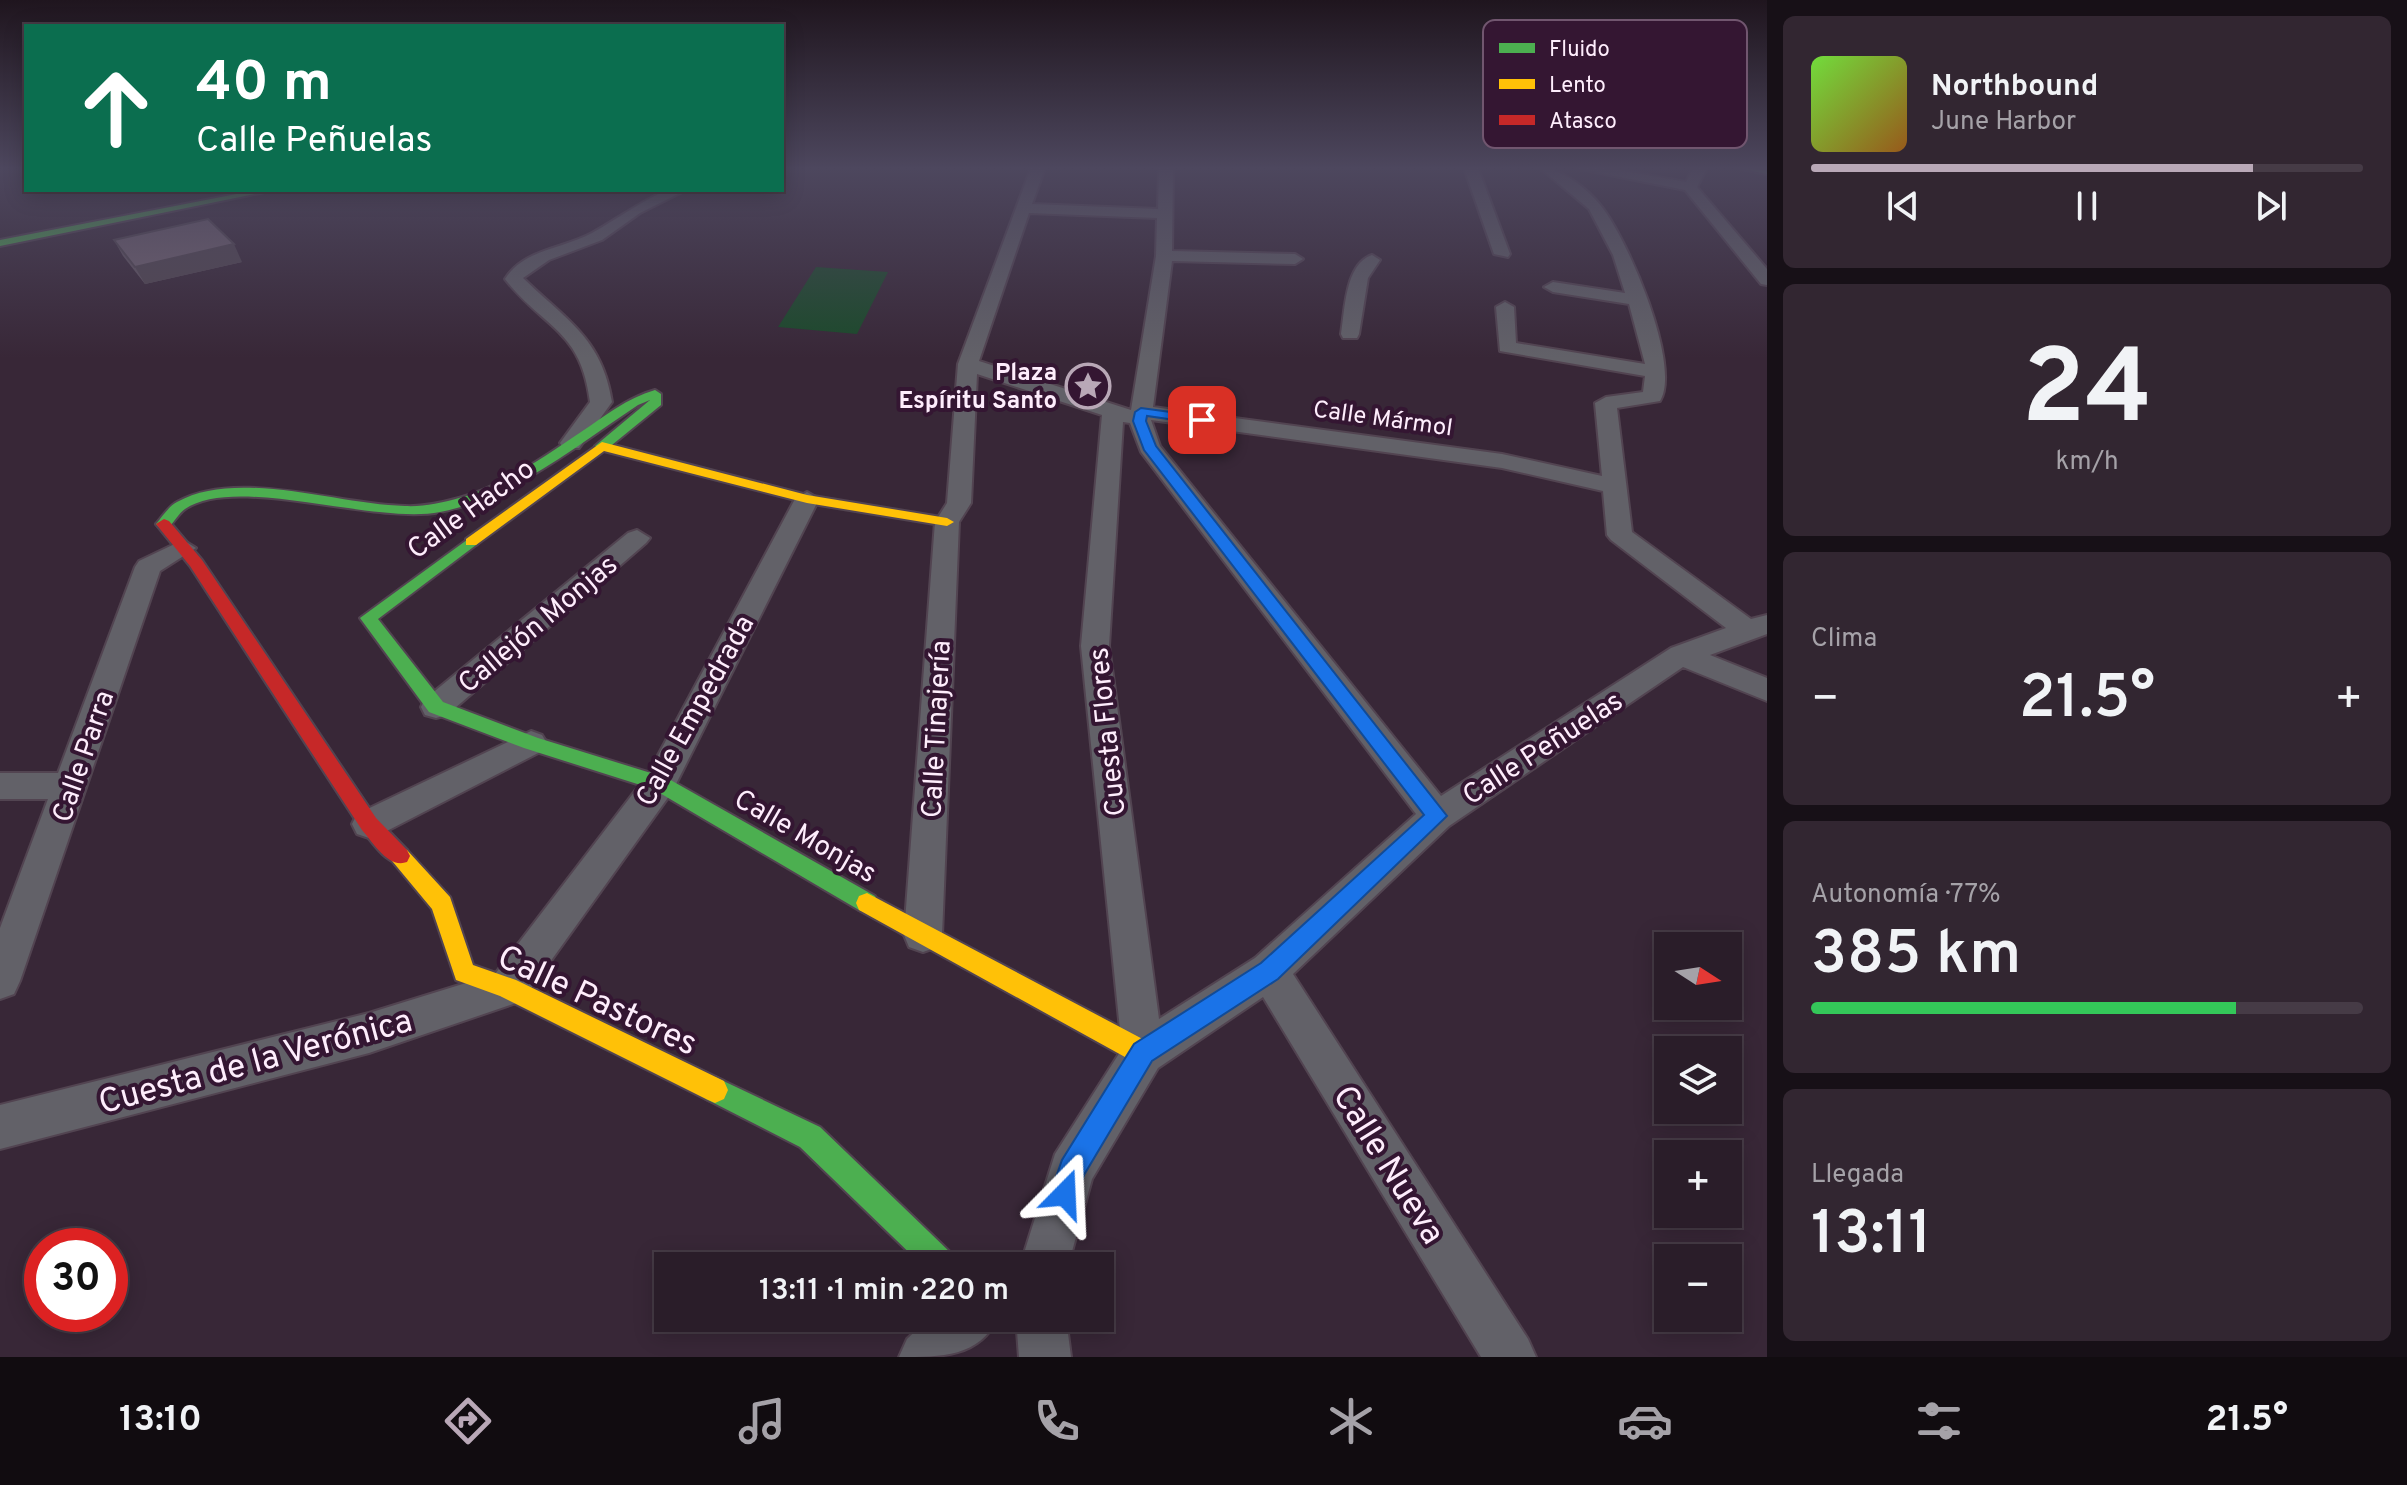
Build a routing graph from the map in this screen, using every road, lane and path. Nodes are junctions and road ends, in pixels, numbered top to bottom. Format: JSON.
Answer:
{"nodes":[{"id":1,"x":59,"y":231,"type":"edge"},
{"id":2,"x":604,"y":231,"type":"edge"},
{"id":3,"x":1014,"y":231,"type":"edge"},
{"id":4,"x":1165,"y":231,"type":"edge"},
{"id":5,"x":1494,"y":231,"type":"edge"},
{"id":6,"x":1608,"y":231,"type":"edge"},
{"id":7,"x":1727,"y":231,"type":"edge"},
{"id":8,"x":0,"y":243,"type":"edge"},
{"id":9,"x":1502,"y":254,"type":"dead end"},
{"id":10,"x":1164,"y":256,"type":"junction"},
{"id":11,"x":1295,"y":259,"type":"dead end"},
{"id":12,"x":1372,"y":260,"type":"dead end"},
{"id":13,"x":1763,"y":274,"type":"edge"},
{"id":14,"x":1553,"y":287,"type":"dead end"},
{"id":15,"x":1637,"y":300,"type":"junction"},
{"id":16,"x":1505,"y":307,"type":"dead end"},
{"id":17,"x":1350,"y":334,"type":"dead end"},
{"id":18,"x":968,"y":364,"type":"junction"},
{"id":19,"x":1656,"y":372,"type":"junction"},
{"id":20,"x":1131,"y":414,"type":"junction"},
{"id":21,"x":571,"y":443,"type":"junction"},
{"id":22,"x":602,"y":446,"type":"junction"},
{"id":23,"x":1615,"y":486,"type":"junction"},
{"id":24,"x":807,"y":499,"type":"junction"},
{"id":25,"x":947,"y":522,"type":"junction"},
{"id":26,"x":637,"y":538,"type":"dead end"},
{"id":27,"x":183,"y":548,"type":"junction"},
{"id":28,"x":1758,"y":627,"type":"edge"},
{"id":29,"x":1681,"y":655,"type":"junction"},
{"id":30,"x":1767,"y":690,"type":"edge"},
{"id":31,"x":436,"y":707,"type":"junction"},
{"id":32,"x":531,"y":743,"type":"junction"},
{"id":33,"x":660,"y":783,"type":"junction"},
{"id":34,"x":0,"y":786,"type":"edge"},
{"id":35,"x":72,"y":786,"type":"junction"},
{"id":36,"x":1437,"y":816,"type":"junction"},
{"id":37,"x":369,"y":824,"type":"junction"},
{"id":38,"x":923,"y":935,"type":"junction"},
{"id":39,"x":1269,"y":971,"type":"junction"},
{"id":40,"x":0,"y":981,"type":"edge"},
{"id":41,"x":508,"y":988,"type":"junction"},
{"id":42,"x":1143,"y":1053,"type":"junction"},
{"id":43,"x":0,"y":1127,"type":"edge"},
{"id":44,"x":929,"y":1252,"type":"edge"},
{"id":45,"x":1048,"y":1252,"type":"edge"},
{"id":46,"x":952,"y":1332,"type":"edge"},
{"id":47,"x":1042,"y":1332,"type":"edge"},
{"id":48,"x":925,"y":1357,"type":"edge"},
{"id":49,"x":1045,"y":1357,"type":"edge"},
{"id":50,"x":1510,"y":1357,"type":"edge"}],
"edges":[{"from":1,"to":8,"type":"street"},
{"from":2,"to":21,"type":"street"},
{"from":3,"to":18,"type":"street","name":"Calle Tinajería"},
{"from":4,"to":10,"type":"street","name":"Cuesta Flores"},
{"from":5,"to":9,"type":"street"},
{"from":6,"to":15,"type":"street"},
{"from":7,"to":13,"type":"street"},
{"from":10,"to":11,"type":"street"},
{"from":10,"to":20,"type":"street","name":"Cuesta Flores"},
{"from":12,"to":17,"type":"street"},
{"from":14,"to":15,"type":"street"},
{"from":15,"to":19,"type":"street"},
{"from":16,"to":19,"type":"street"},
{"from":18,"to":20,"type":"street"},
{"from":18,"to":25,"type":"street","name":"Calle Tinajería"},
{"from":19,"to":23,"type":"street"},
{"from":20,"to":23,"type":"street","name":"Calle Mármol"},
{"from":20,"to":36,"type":"street"},
{"from":20,"to":42,"type":"street","name":"Cuesta Flores"},
{"from":21,"to":22,"type":"street"},
{"from":21,"to":27,"type":"street","name":"Calle Pastores"},
{"from":22,"to":24,"type":"street"},
{"from":22,"to":31,"type":"street","name":"Calle Hacho"},
{"from":23,"to":28,"type":"street"},
{"from":24,"to":25,"type":"street"},
{"from":24,"to":33,"type":"street","name":"Calle Empedrada"},
{"from":25,"to":38,"type":"street","name":"Calle Tinajería"},
{"from":26,"to":31,"type":"street","name":"Callejón Monjas"},
{"from":27,"to":35,"type":"street","name":"Calle Parra"},
{"from":27,"to":37,"type":"street","name":"Calle Pastores"},
{"from":28,"to":29,"type":"street","name":"Calle Peñuelas"},
{"from":29,"to":30,"type":"street"},
{"from":29,"to":36,"type":"street","name":"Calle Peñuelas"},
{"from":31,"to":32,"type":"street"},
{"from":32,"to":33,"type":"street"},
{"from":32,"to":37,"type":"street"},
{"from":33,"to":38,"type":"street","name":"Calle Monjas"},
{"from":33,"to":41,"type":"street","name":"Calle Empedrada"},
{"from":34,"to":35,"type":"street"},
{"from":35,"to":40,"type":"street","name":"Calle Parra"},
{"from":36,"to":39,"type":"street","name":"Calle Peñuelas"},
{"from":37,"to":41,"type":"street","name":"Calle Pastores"},
{"from":38,"to":42,"type":"street","name":"Calle Monjas"},
{"from":39,"to":42,"type":"street","name":"Calle Peñuelas"},
{"from":39,"to":50,"type":"street","name":"Calle Nueva"},
{"from":41,"to":43,"type":"street","name":"Cuesta de la Verónica"},
{"from":41,"to":44,"type":"street","name":"Calle Pastores"},
{"from":42,"to":45,"type":"street"},
{"from":46,"to":48,"type":"street"},
{"from":47,"to":49,"type":"street"}]}
